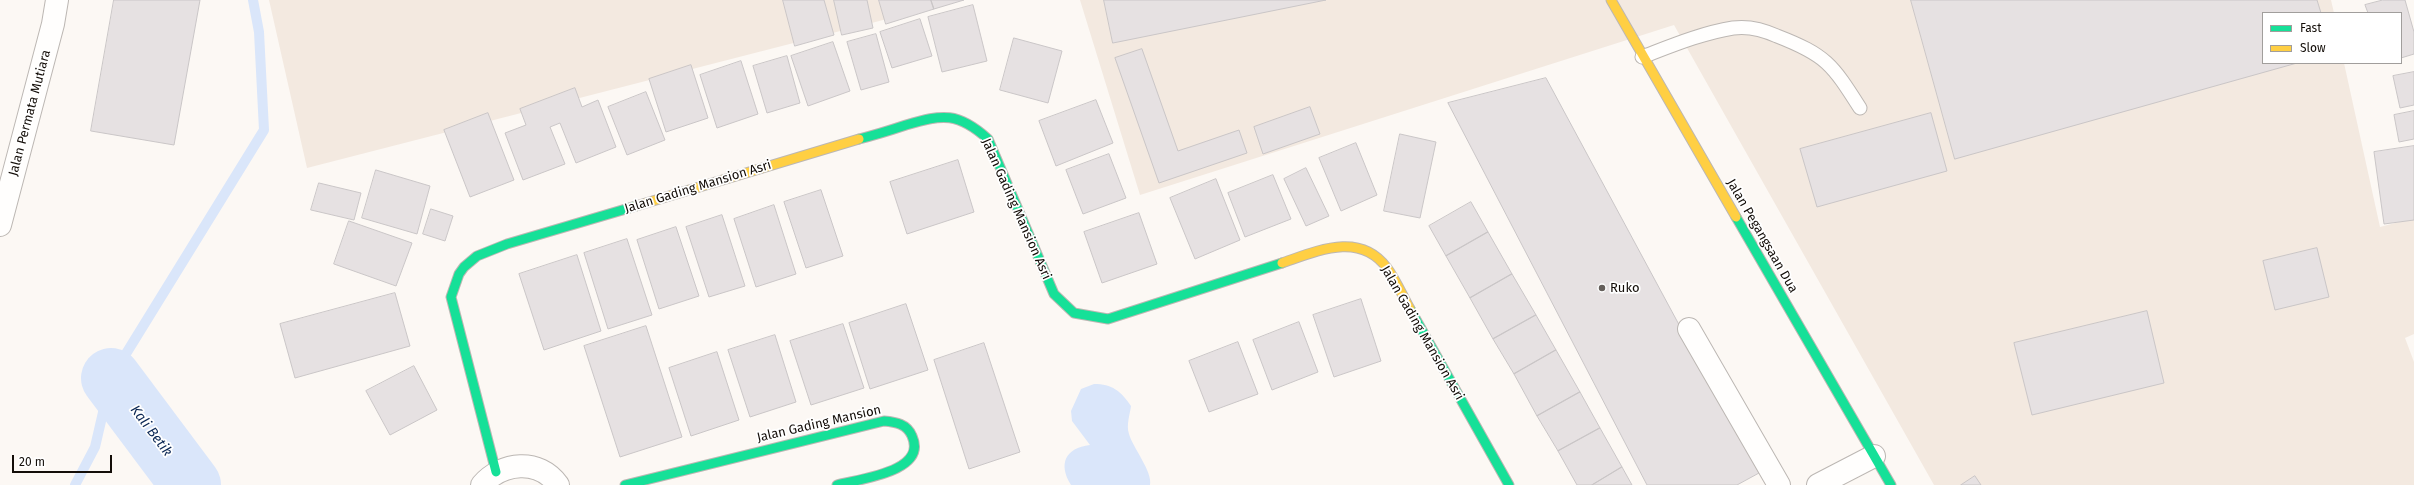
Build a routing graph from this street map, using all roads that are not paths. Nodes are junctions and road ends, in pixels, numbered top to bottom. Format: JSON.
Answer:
{"nodes":[{"id":1,"x":57,"y":0,"type":"edge"},
{"id":2,"x":1611,"y":0,"type":"edge"},
{"id":3,"x":1642,"y":57,"type":"junction"},
{"id":4,"x":1860,"y":108,"type":"dead end"},
{"id":5,"x":0,"y":225,"type":"edge"},
{"id":6,"x":1689,"y":329,"type":"dead end"},
{"id":7,"x":1874,"y":456,"type":"junction"},
{"id":8,"x":489,"y":479,"type":"edge"},
{"id":9,"x":558,"y":485,"type":"edge"},
{"id":10,"x":625,"y":485,"type":"edge"},
{"id":11,"x":837,"y":485,"type":"edge"},
{"id":12,"x":1509,"y":485,"type":"edge"},
{"id":13,"x":1779,"y":485,"type":"edge"},
{"id":14,"x":1818,"y":485,"type":"edge"},
{"id":15,"x":1891,"y":485,"type":"edge"}],
"edges":[{"from":1,"to":5,"type":"street","name":"Jalan Permata Mutiara"},
{"from":2,"to":3,"type":"street","name":"Jalan Pegangsaan Dua"},
{"from":3,"to":4,"type":"lane"},
{"from":3,"to":7,"type":"street","name":"Jalan Pegangsaan Dua"},
{"from":6,"to":13,"type":"street"},
{"from":7,"to":14,"type":"street"},
{"from":7,"to":15,"type":"street","name":"Jalan Pegangsaan Dua"},
{"from":8,"to":9,"type":"street"},
{"from":8,"to":12,"type":"street","name":"Jalan Gading Mansion Asri"},
{"from":10,"to":11,"type":"street","name":"Jalan Gading Mansion"}]}
